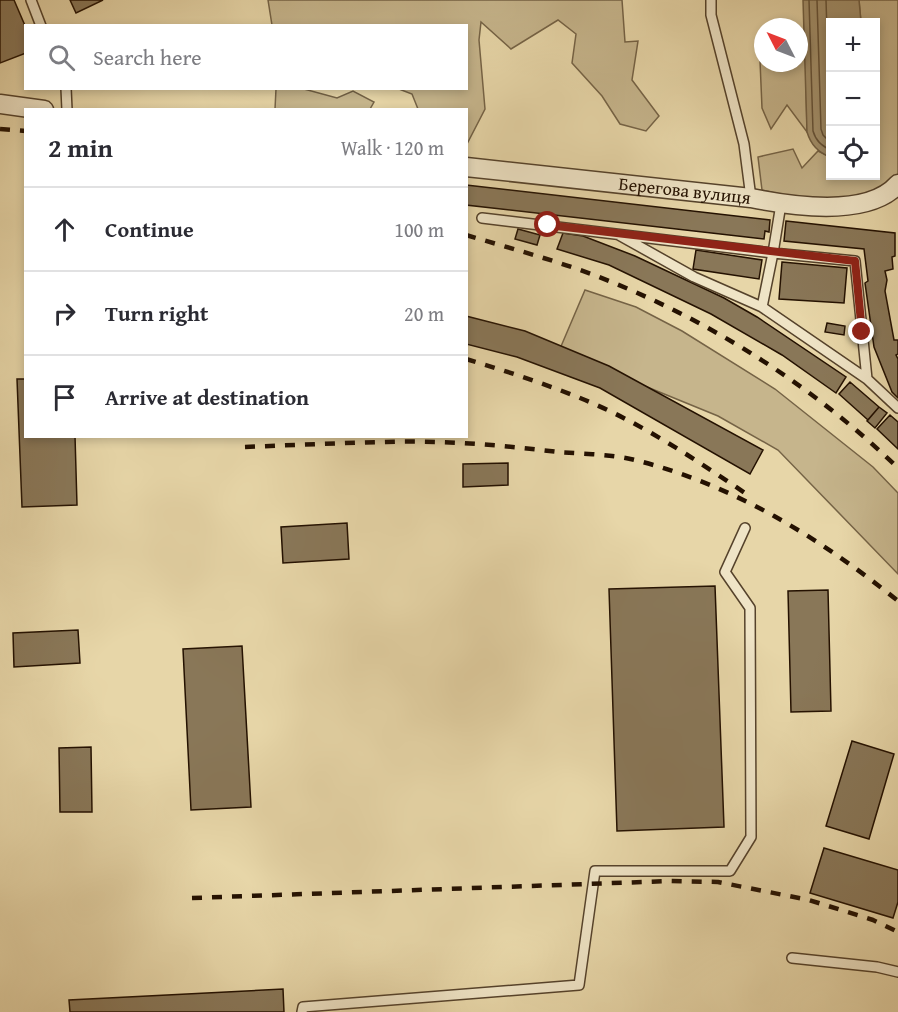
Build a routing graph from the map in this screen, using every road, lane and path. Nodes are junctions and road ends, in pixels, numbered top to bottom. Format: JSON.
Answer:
{"nodes":[{"id":1,"x":31,"y":0,"type":"edge"},
{"id":2,"x":711,"y":0,"type":"edge"},
{"id":3,"x":40,"y":24,"type":"edge"},
{"id":4,"x":66,"y":90,"type":"edge"},
{"id":5,"x":0,"y":104,"type":"edge"},
{"id":6,"x":29,"y":108,"type":"edge"},
{"id":7,"x":67,"y":108,"type":"edge"},
{"id":8,"x":468,"y":167,"type":"edge"},
{"id":9,"x":898,"y":184,"type":"edge"},
{"id":10,"x":751,"y":198,"type":"junction"},
{"id":11,"x":781,"y":204,"type":"junction"},
{"id":12,"x":482,"y":218,"type":"dead end"},
{"id":13,"x":615,"y":232,"type":"junction"},
{"id":14,"x":773,"y":253,"type":"junction"},
{"id":15,"x":762,"y":307,"type":"junction"},
{"id":16,"x":867,"y":379,"type":"junction"},
{"id":17,"x":898,"y":408,"type":"edge"},
{"id":18,"x":745,"y":528,"type":"dead end"},
{"id":19,"x":792,"y":958,"type":"dead end"},
{"id":20,"x":898,"y":972,"type":"edge"},
{"id":21,"x":302,"y":1012,"type":"edge"}],
"edges":[{"from":1,"to":3,"type":"lane"},
{"from":2,"to":10,"type":"lane"},
{"from":4,"to":7,"type":"lane"},
{"from":5,"to":6,"type":"street"},
{"from":8,"to":10,"type":"street","name":"Берегова вулиця"},
{"from":9,"to":11,"type":"street","name":"Берегова вулиця"},
{"from":10,"to":11,"type":"street","name":"Берегова вулиця"},
{"from":11,"to":14,"type":"lane"},
{"from":12,"to":13,"type":"lane"},
{"from":13,"to":14,"type":"lane"},
{"from":13,"to":15,"type":"lane"},
{"from":14,"to":15,"type":"lane"},
{"from":14,"to":16,"type":"lane"},
{"from":15,"to":16,"type":"lane"},
{"from":16,"to":17,"type":"lane"},
{"from":18,"to":21,"type":"lane"},
{"from":19,"to":20,"type":"lane"}]}
